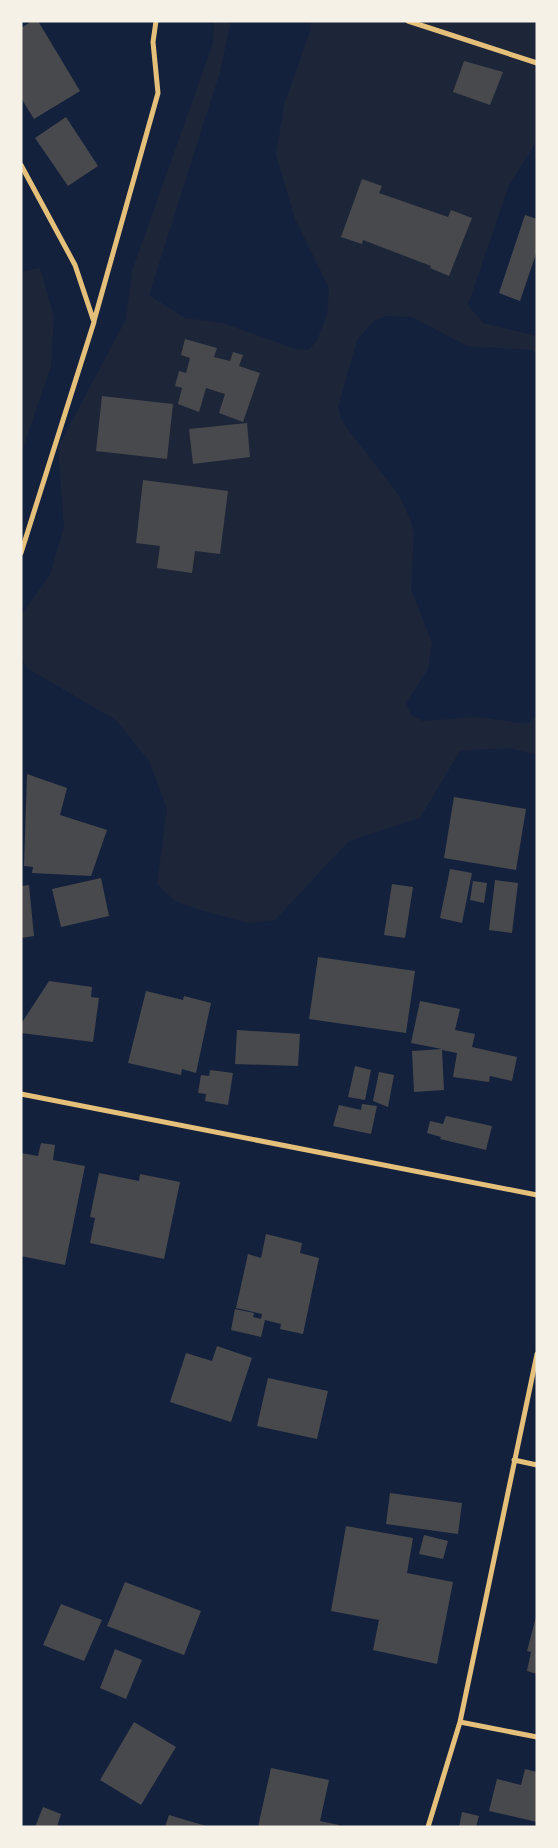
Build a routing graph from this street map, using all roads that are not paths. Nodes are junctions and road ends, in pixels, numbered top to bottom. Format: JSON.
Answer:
{"nodes":[{"id":1,"x":156,"y":21,"type":"edge"},
{"id":2,"x":408,"y":21,"type":"edge"},
{"id":3,"x":537,"y":63,"type":"edge"},
{"id":4,"x":21,"y":165,"type":"edge"},
{"id":5,"x":94,"y":322,"type":"junction"},
{"id":6,"x":21,"y":553,"type":"edge"},
{"id":7,"x":21,"y":1094,"type":"edge"},
{"id":8,"x":537,"y":1195,"type":"edge"},
{"id":9,"x":537,"y":1354,"type":"edge"},
{"id":10,"x":514,"y":1460,"type":"junction"},
{"id":11,"x":537,"y":1465,"type":"edge"},
{"id":12,"x":460,"y":1722,"type":"junction"},
{"id":13,"x":537,"y":1737,"type":"edge"},
{"id":14,"x":428,"y":1827,"type":"edge"}],
"edges":[{"from":1,"to":5,"type":"street"},
{"from":2,"to":3,"type":"street"},
{"from":4,"to":5,"type":"street"},
{"from":5,"to":6,"type":"street"},
{"from":7,"to":8,"type":"street"},
{"from":9,"to":10,"type":"street"},
{"from":10,"to":11,"type":"street"},
{"from":10,"to":12,"type":"street"},
{"from":12,"to":13,"type":"street"},
{"from":12,"to":14,"type":"street"}]}
